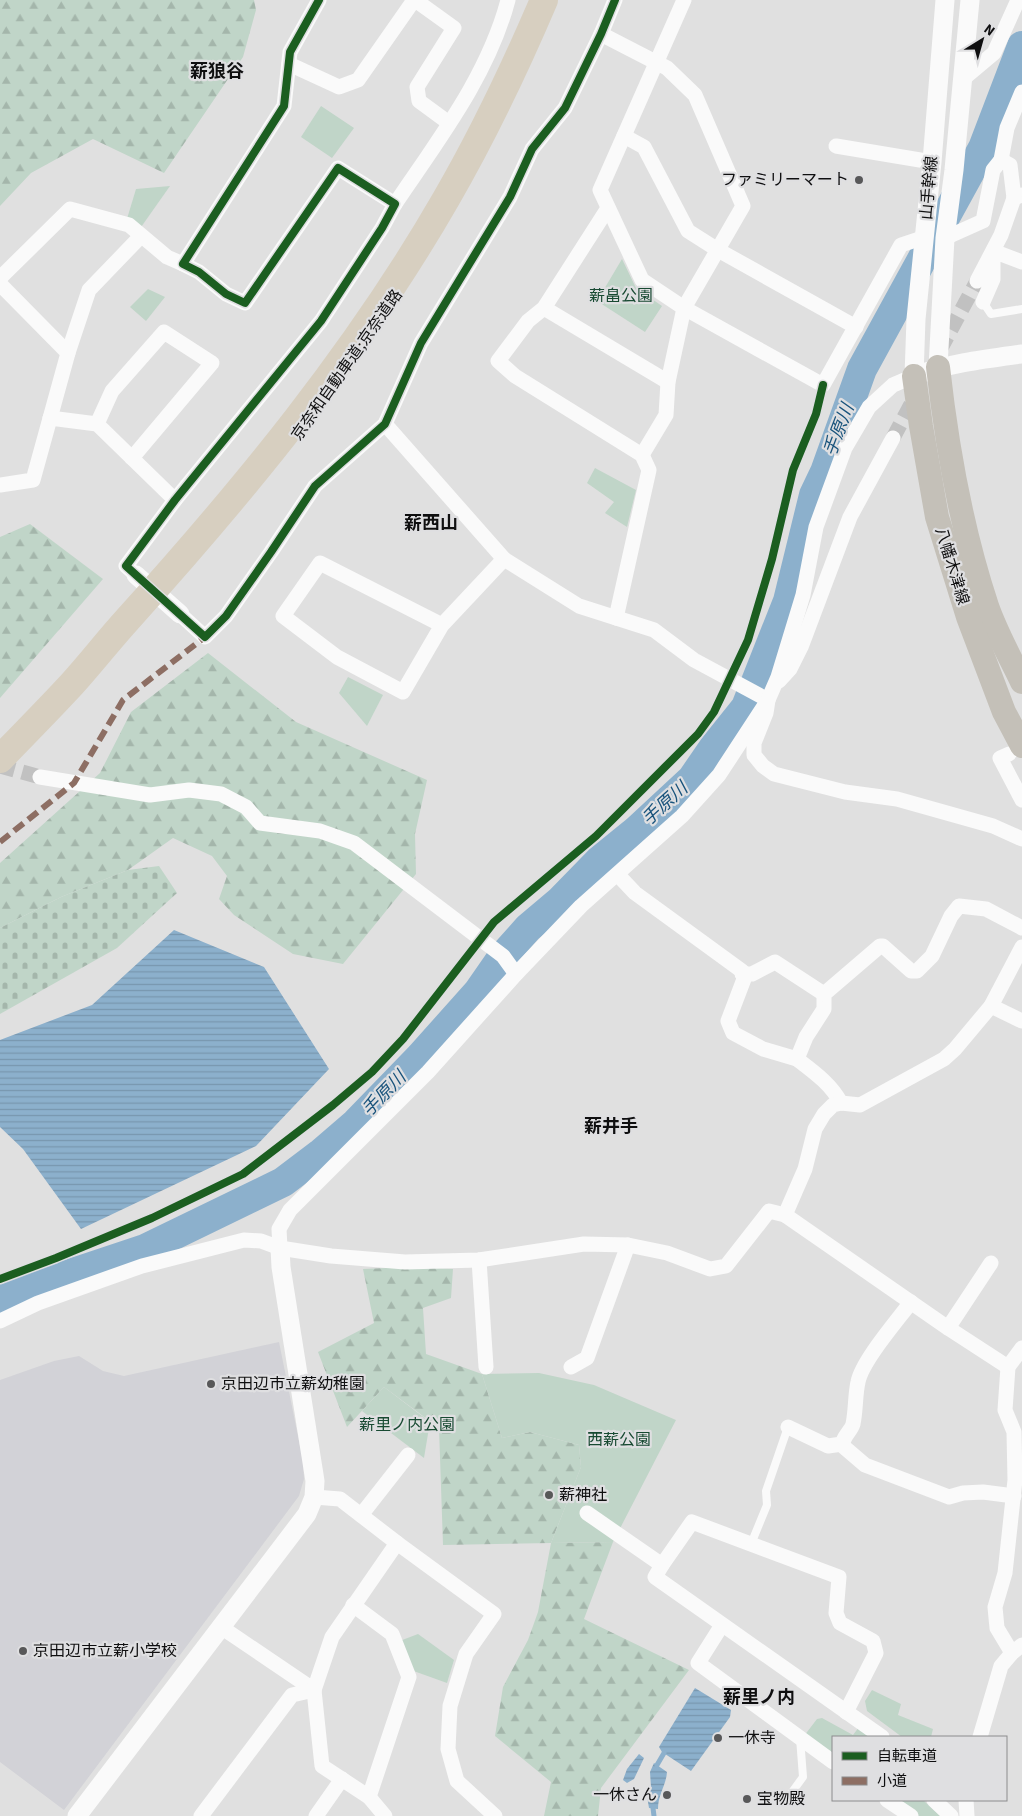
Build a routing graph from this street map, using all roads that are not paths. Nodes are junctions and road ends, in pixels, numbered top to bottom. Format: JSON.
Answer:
{"nodes":[{"id":1,"x":319,"y":0,"type":"edge"},
{"id":2,"x":415,"y":0,"type":"edge"},
{"id":3,"x":508,"y":0,"type":"edge"},
{"id":4,"x":544,"y":0,"type":"edge"},
{"id":5,"x":556,"y":0,"type":"edge"},
{"id":6,"x":615,"y":0,"type":"edge"},
{"id":7,"x":684,"y":0,"type":"edge"},
{"id":8,"x":945,"y":0,"type":"edge"},
{"id":9,"x":970,"y":0,"type":"edge"},
{"id":10,"x":1018,"y":0,"type":"edge"},
{"id":11,"x":601,"y":34,"type":"junction"},
{"id":12,"x":657,"y":63,"type":"junction"},
{"id":13,"x":289,"y":64,"type":"junction"},
{"id":14,"x":963,"y":79,"type":"junction"},
{"id":15,"x":1022,"y":92,"type":"edge"},
{"id":16,"x":449,"y":123,"type":"junction"},
{"id":17,"x":624,"y":136,"type":"junction"},
{"id":18,"x":836,"y":146,"type":"dead end"},
{"id":19,"x":1001,"y":160,"type":"junction"},
{"id":20,"x":932,"y":162,"type":"junction"},
{"id":21,"x":1018,"y":197,"type":"edge"},
{"id":22,"x":395,"y":204,"type":"junction"},
{"id":23,"x":608,"y":208,"type":"junction"},
{"id":24,"x":141,"y":236,"type":"junction"},
{"id":25,"x":925,"y":237,"type":"junction"},
{"id":26,"x":946,"y":238,"type":"junction"},
{"id":27,"x":718,"y":250,"type":"junction"},
{"id":28,"x":993,"y":251,"type":"junction"},
{"id":29,"x":1022,"y":262,"type":"edge"},
{"id":30,"x":183,"y":264,"type":"junction"},
{"id":31,"x":0,"y":278,"type":"edge"},
{"id":32,"x":977,"y":281,"type":"tunnel mouth"},
{"id":33,"x":0,"y":284,"type":"edge"},
{"id":34,"x":983,"y":302,"type":"joint"},
{"id":35,"x":544,"y":308,"type":"junction"},
{"id":36,"x":684,"y":308,"type":"junction"},
{"id":37,"x":1022,"y":309,"type":"edge"},
{"id":38,"x":856,"y":327,"type":"junction"},
{"id":39,"x":68,"y":353,"type":"junction"},
{"id":40,"x":1022,"y":354,"type":"edge"},
{"id":41,"x":938,"y":367,"type":"junction"},
{"id":42,"x":914,"y":376,"type":"junction"},
{"id":43,"x":668,"y":382,"type":"junction"},
{"id":44,"x":50,"y":418,"type":"junction"},
{"id":45,"x":97,"y":424,"type":"junction"},
{"id":46,"x":385,"y":424,"type":"junction"},
{"id":47,"x":893,"y":438,"type":"tunnel mouth"},
{"id":48,"x":642,"y":455,"type":"junction"},
{"id":49,"x":132,"y":458,"type":"junction"},
{"id":50,"x":0,"y":485,"type":"edge"},
{"id":51,"x":175,"y":500,"type":"junction"},
{"id":52,"x":504,"y":559,"type":"junction"},
{"id":53,"x":136,"y":575,"type":"joint"},
{"id":54,"x":180,"y":614,"type":"joint"},
{"id":55,"x":616,"y":618,"type":"junction"},
{"id":56,"x":442,"y":624,"type":"junction"},
{"id":57,"x":1022,"y":682,"type":"edge"},
{"id":58,"x":72,"y":684,"type":"junction"},
{"id":59,"x":774,"y":686,"type":"junction"},
{"id":60,"x":764,"y":699,"type":"junction"},
{"id":61,"x":1016,"y":750,"type":"edge"},
{"id":62,"x":0,"y":759,"type":"edge"},
{"id":63,"x":40,"y":777,"type":"tunnel mouth"},
{"id":64,"x":1022,"y":800,"type":"edge"},
{"id":65,"x":1022,"y":839,"type":"edge"},
{"id":66,"x":618,"y":875,"type":"junction"},
{"id":67,"x":1022,"y":928,"type":"edge"},
{"id":68,"x":1022,"y":947,"type":"edge"},
{"id":69,"x":516,"y":974,"type":"junction"},
{"id":70,"x":742,"y":974,"type":"junction"},
{"id":71,"x":824,"y":994,"type":"junction"},
{"id":72,"x":991,"y":1006,"type":"junction"},
{"id":73,"x":1022,"y":1021,"type":"edge"},
{"id":74,"x":797,"y":1059,"type":"junction"},
{"id":75,"x":841,"y":1103,"type":"junction"},
{"id":76,"x":785,"y":1215,"type":"junction"},
{"id":77,"x":628,"y":1245,"type":"junction"},
{"id":78,"x":280,"y":1248,"type":"junction"},
{"id":79,"x":479,"y":1260,"type":"junction"},
{"id":80,"x":991,"y":1263,"type":"dead end"},
{"id":81,"x":911,"y":1302,"type":"junction"},
{"id":82,"x":0,"y":1320,"type":"edge"},
{"id":83,"x":948,"y":1328,"type":"junction"},
{"id":84,"x":1022,"y":1348,"type":"edge"},
{"id":85,"x":486,"y":1367,"type":"dead end"},
{"id":86,"x":571,"y":1367,"type":"dead end"},
{"id":87,"x":1008,"y":1367,"type":"junction"},
{"id":88,"x":788,"y":1428,"type":"joint"},
{"id":89,"x":842,"y":1444,"type":"junction"},
{"id":90,"x":408,"y":1455,"type":"dead end"},
{"id":91,"x":1019,"y":1482,"type":"edge"},
{"id":92,"x":1014,"y":1496,"type":"junction"},
{"id":93,"x":314,"y":1497,"type":"junction"},
{"id":94,"x":587,"y":1513,"type":"dead end"},
{"id":95,"x":361,"y":1515,"type":"junction"},
{"id":96,"x":397,"y":1543,"type":"junction"},
{"id":97,"x":751,"y":1544,"type":"junction"},
{"id":98,"x":662,"y":1565,"type":"junction"},
{"id":99,"x":353,"y":1605,"type":"junction"},
{"id":100,"x":722,"y":1625,"type":"junction"},
{"id":101,"x":221,"y":1627,"type":"junction"},
{"id":102,"x":1017,"y":1649,"type":"edge"},
{"id":103,"x":314,"y":1690,"type":"junction"},
{"id":104,"x":846,"y":1712,"type":"junction"},
{"id":105,"x":881,"y":1736,"type":"edge"},
{"id":106,"x":980,"y":1736,"type":"edge"},
{"id":107,"x":800,"y":1738,"type":"junction"},
{"id":108,"x":832,"y":1761,"type":"edge"},
{"id":109,"x":342,"y":1779,"type":"junction"},
{"id":110,"x":369,"y":1797,"type":"junction"},
{"id":111,"x":787,"y":1799,"type":"dead end"},
{"id":112,"x":888,"y":1801,"type":"edge"},
{"id":113,"x":935,"y":1801,"type":"edge"},
{"id":114,"x":966,"y":1801,"type":"edge"},
{"id":115,"x":77,"y":1816,"type":"edge"},
{"id":116,"x":201,"y":1816,"type":"edge"},
{"id":117,"x":316,"y":1816,"type":"edge"},
{"id":118,"x":385,"y":1816,"type":"edge"},
{"id":119,"x":494,"y":1816,"type":"edge"},
{"id":120,"x":911,"y":1816,"type":"edge"},
{"id":121,"x":951,"y":1816,"type":"edge"},
{"id":122,"x":967,"y":1816,"type":"edge"}],
"edges":[{"from":1,"to":13,"type":"street"},
{"from":2,"to":13,"type":"street"},
{"from":2,"to":16,"type":"street"},
{"from":3,"to":16,"type":"street"},
{"from":4,"to":58,"type":"highway","name":"京奈和自動車道;京奈道路"},
{"from":5,"to":58,"type":"highway","name":"京奈和自動車道;京奈道路"},
{"from":6,"to":11,"type":"street"},
{"from":7,"to":12,"type":"street"},
{"from":8,"to":20,"type":"street","name":"山手幹線"},
{"from":9,"to":14,"type":"street","name":"山手幹線"},
{"from":10,"to":14,"type":"street"},
{"from":11,"to":12,"type":"street"},
{"from":11,"to":46,"type":"street"},
{"from":12,"to":17,"type":"street"},
{"from":12,"to":27,"type":"street"},
{"from":13,"to":30,"type":"street"},
{"from":14,"to":26,"type":"street","name":"山手幹線"},
{"from":15,"to":19,"type":"street"},
{"from":16,"to":22,"type":"street"},
{"from":17,"to":23,"type":"street"},
{"from":17,"to":27,"type":"street"},
{"from":18,"to":20,"type":"street"},
{"from":19,"to":21,"type":"street"},
{"from":19,"to":26,"type":"street"},
{"from":20,"to":25,"type":"street","name":"山手幹線"},
{"from":21,"to":28,"type":"street"},
{"from":22,"to":30,"type":"street"},
{"from":22,"to":51,"type":"street"},
{"from":23,"to":35,"type":"street"},
{"from":23,"to":36,"type":"street"},
{"from":24,"to":30,"type":"street"},
{"from":24,"to":31,"type":"street"},
{"from":24,"to":39,"type":"street"},
{"from":25,"to":38,"type":"street"},
{"from":25,"to":42,"type":"street","name":"山手幹線"},
{"from":26,"to":41,"type":"street","name":"山手幹線"},
{"from":27,"to":36,"type":"street"},
{"from":27,"to":38,"type":"street"},
{"from":28,"to":29,"type":"street"},
{"from":28,"to":32,"type":"street"},
{"from":28,"to":34,"type":"street"},
{"from":33,"to":39,"type":"street"},
{"from":34,"to":37,"type":"lane"},
{"from":35,"to":43,"type":"street"},
{"from":35,"to":48,"type":"street"},
{"from":36,"to":38,"type":"street"},
{"from":36,"to":43,"type":"street"},
{"from":39,"to":44,"type":"street"},
{"from":40,"to":41,"type":"street"},
{"from":41,"to":42,"type":"street"},
{"from":41,"to":57,"type":"main road","name":"八幡木津線"},
{"from":42,"to":59,"type":"street"},
{"from":42,"to":61,"type":"main road","name":"八幡木津線"},
{"from":43,"to":48,"type":"street"},
{"from":44,"to":45,"type":"street"},
{"from":44,"to":50,"type":"street"},
{"from":45,"to":49,"type":"street"},
{"from":45,"to":49,"type":"street"},
{"from":46,"to":52,"type":"street"},
{"from":46,"to":54,"type":"street"},
{"from":47,"to":59,"type":"street"},
{"from":48,"to":55,"type":"street"},
{"from":49,"to":51,"type":"street"},
{"from":51,"to":53,"type":"street"},
{"from":52,"to":55,"type":"street"},
{"from":52,"to":56,"type":"street"},
{"from":53,"to":54,"type":"street"},
{"from":55,"to":60,"type":"street"},
{"from":56,"to":56,"type":"street"},
{"from":58,"to":62,"type":"highway","name":"京奈和自動車道;京奈道路"},
{"from":59,"to":60,"type":"street"},
{"from":60,"to":65,"type":"street"},
{"from":60,"to":66,"type":"street"},
{"from":61,"to":64,"type":"street"},
{"from":63,"to":69,"type":"street"},
{"from":66,"to":69,"type":"street"},
{"from":66,"to":70,"type":"street"},
{"from":67,"to":71,"type":"street"},
{"from":68,"to":72,"type":"street"},
{"from":69,"to":78,"type":"street"},
{"from":70,"to":71,"type":"street"},
{"from":70,"to":74,"type":"street"},
{"from":71,"to":74,"type":"street"},
{"from":72,"to":73,"type":"street"},
{"from":72,"to":75,"type":"street"},
{"from":74,"to":75,"type":"street"},
{"from":75,"to":76,"type":"street"},
{"from":76,"to":77,"type":"street"},
{"from":76,"to":81,"type":"street"},
{"from":77,"to":79,"type":"street"},
{"from":77,"to":86,"type":"street"},
{"from":78,"to":79,"type":"street"},
{"from":78,"to":82,"type":"street"},
{"from":78,"to":93,"type":"street"},
{"from":79,"to":85,"type":"street"},
{"from":80,"to":83,"type":"street"},
{"from":81,"to":83,"type":"street"},
{"from":81,"to":89,"type":"street"},
{"from":83,"to":87,"type":"street"},
{"from":84,"to":87,"type":"street"},
{"from":87,"to":91,"type":"street"},
{"from":88,"to":89,"type":"street"},
{"from":88,"to":97,"type":"lane"},
{"from":89,"to":92,"type":"street"},
{"from":90,"to":95,"type":"street"},
{"from":91,"to":92,"type":"street"},
{"from":92,"to":102,"type":"street"},
{"from":93,"to":95,"type":"street"},
{"from":93,"to":101,"type":"street"},
{"from":94,"to":98,"type":"street"},
{"from":95,"to":96,"type":"street"},
{"from":96,"to":99,"type":"street"},
{"from":96,"to":119,"type":"street"},
{"from":97,"to":98,"type":"street"},
{"from":97,"to":104,"type":"street"},
{"from":98,"to":100,"type":"street"},
{"from":99,"to":103,"type":"street"},
{"from":99,"to":110,"type":"street"},
{"from":100,"to":104,"type":"street"},
{"from":100,"to":107,"type":"street"},
{"from":101,"to":103,"type":"street"},
{"from":101,"to":115,"type":"street"},
{"from":102,"to":106,"type":"street"},
{"from":103,"to":109,"type":"street"},
{"from":103,"to":116,"type":"street"},
{"from":104,"to":105,"type":"street"},
{"from":107,"to":108,"type":"street"},
{"from":107,"to":111,"type":"lane"},
{"from":109,"to":110,"type":"street"},
{"from":109,"to":117,"type":"street"},
{"from":110,"to":118,"type":"street"},
{"from":112,"to":120,"type":"street"},
{"from":113,"to":121,"type":"street"},
{"from":114,"to":122,"type":"street"}]}
